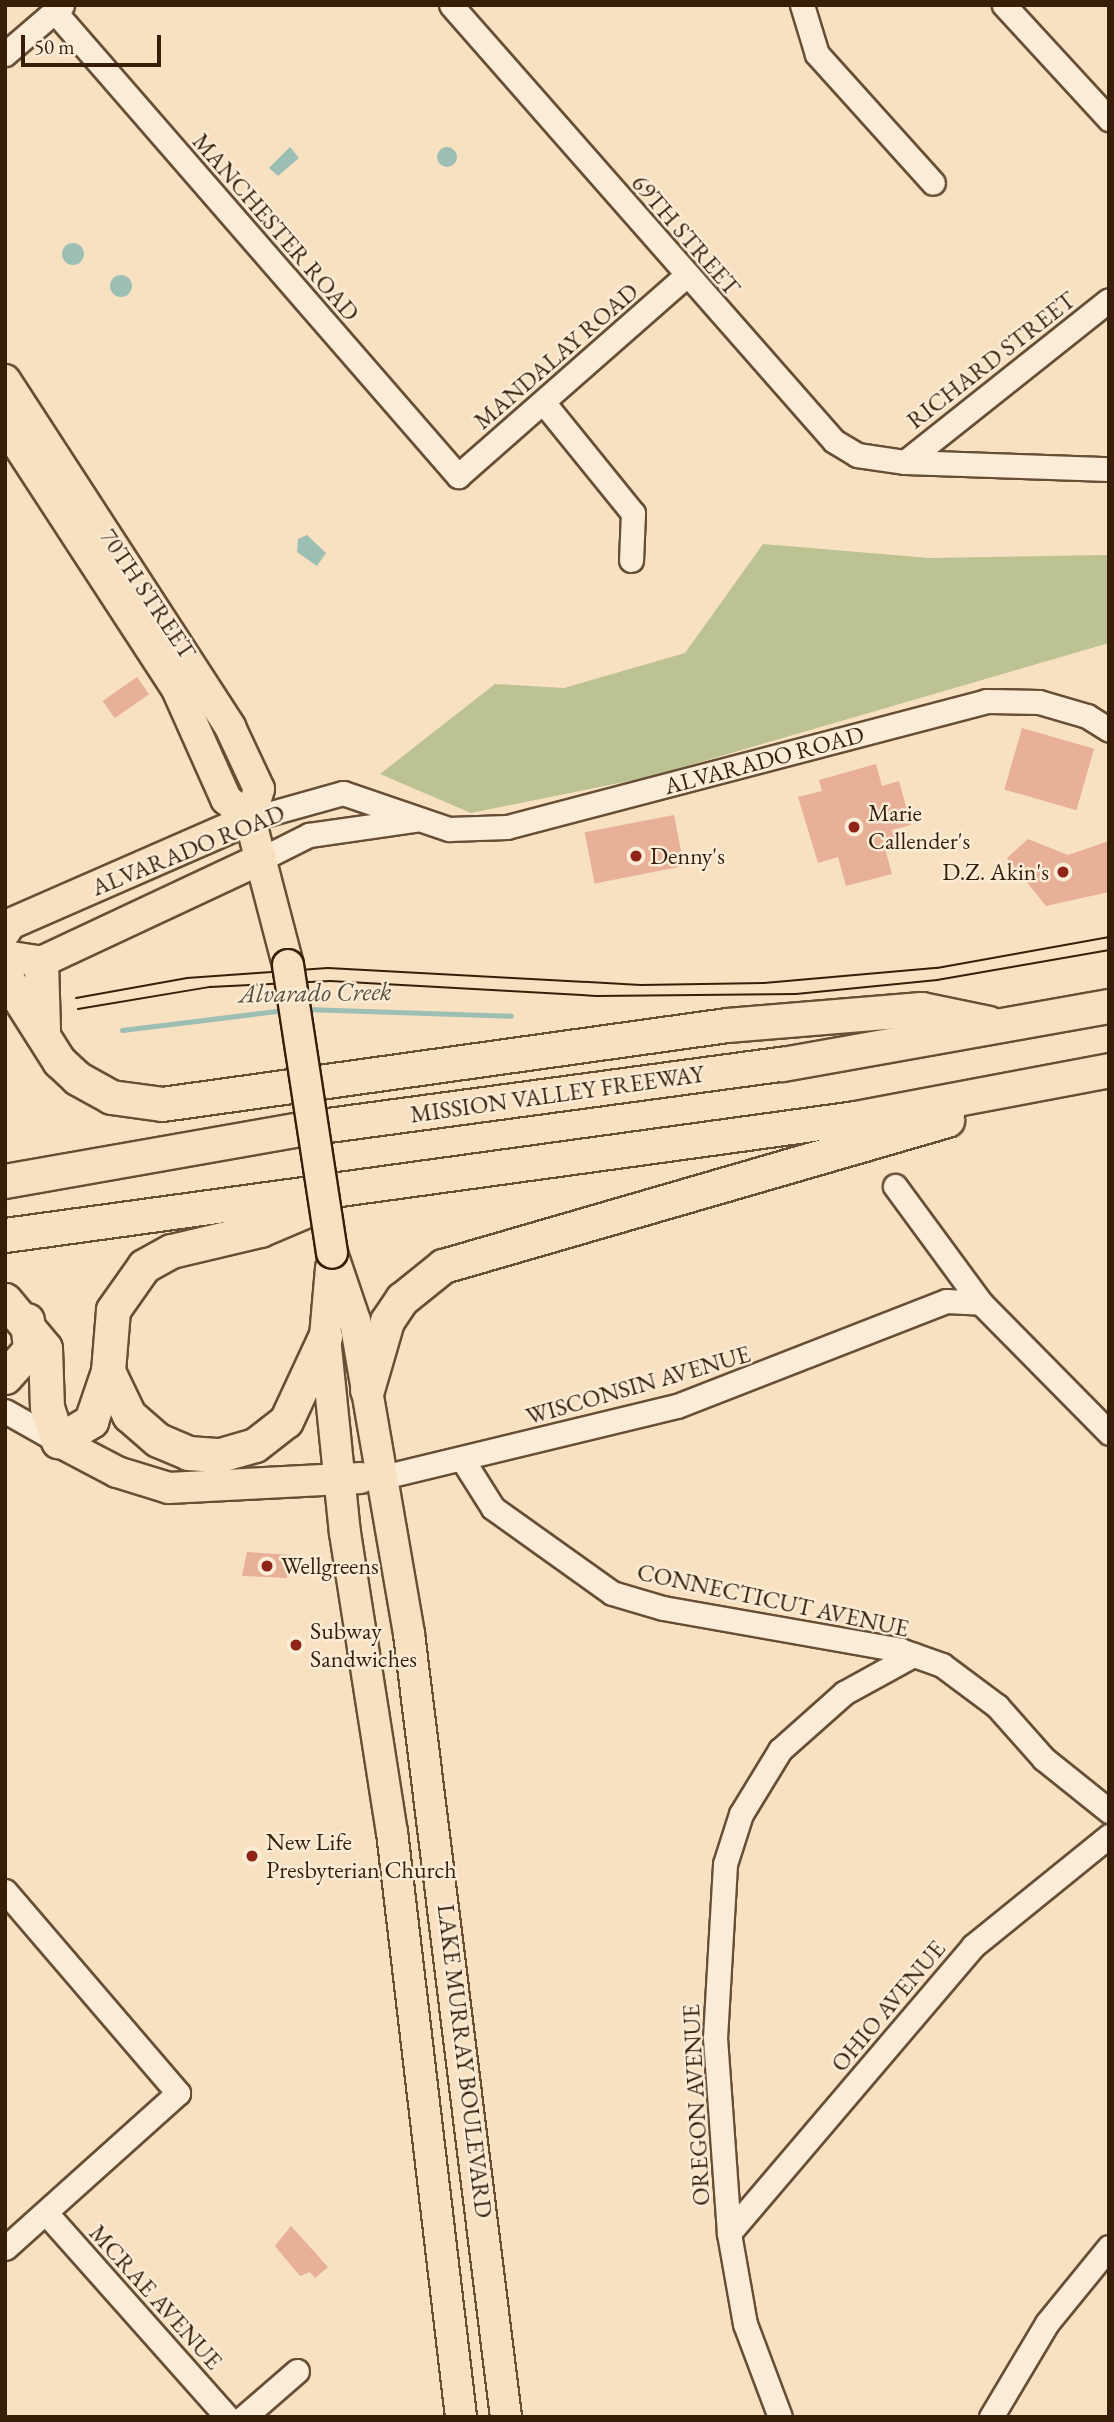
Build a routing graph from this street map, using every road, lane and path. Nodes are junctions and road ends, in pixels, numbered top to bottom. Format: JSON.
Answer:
{"nodes":[{"id":1,"x":451,"y":5,"type":"edge"},
{"id":2,"x":802,"y":5,"type":"edge"},
{"id":3,"x":1004,"y":5,"type":"edge"},
{"id":4,"x":59,"y":9,"type":"edge"},
{"id":5,"x":5,"y":54,"type":"edge"},
{"id":6,"x":1109,"y":119,"type":"edge"},
{"id":7,"x":933,"y":183,"type":"dead end"},
{"id":8,"x":687,"y":275,"type":"junction"},
{"id":9,"x":1109,"y":300,"type":"edge"},
{"id":10,"x":5,"y":380,"type":"edge"},
{"id":11,"x":543,"y":402,"type":"junction"},
{"id":12,"x":5,"y":425,"type":"edge"},
{"id":13,"x":905,"y":462,"type":"junction"},
{"id":14,"x":1109,"y":469,"type":"edge"},
{"id":15,"x":458,"y":476,"type":"joint"},
{"id":16,"x":631,"y":560,"type":"dead end"},
{"id":17,"x":1109,"y":730,"type":"edge"},
{"id":18,"x":250,"y":819,"type":"junction"},
{"id":19,"x":415,"y":820,"type":"junction"},
{"id":20,"x":261,"y":859,"type":"junction"},
{"id":21,"x":270,"y":894,"type":"joint"},
{"id":22,"x":5,"y":932,"type":"edge"},
{"id":23,"x":5,"y":956,"type":"edge"},
{"id":24,"x":41,"y":962,"type":"junction"},
{"id":25,"x":5,"y":976,"type":"edge"},
{"id":26,"x":1109,"y":1006,"type":"edge"},
{"id":27,"x":1009,"y":1027,"type":"junction"},
{"id":28,"x":44,"y":1036,"type":"junction"},
{"id":29,"x":1109,"y":1071,"type":"edge"},
{"id":30,"x":5,"y":1181,"type":"edge"},
{"id":31,"x":895,"y":1186,"type":"dead end"},
{"id":32,"x":355,"y":1190,"type":"junction"},
{"id":33,"x":5,"y":1235,"type":"edge"},
{"id":34,"x":332,"y":1253,"type":"junction"},
{"id":35,"x":981,"y":1303,"type":"junction"},
{"id":36,"x":16,"y":1310,"type":"edge"},
{"id":37,"x":326,"y":1337,"type":"junction"},
{"id":38,"x":108,"y":1371,"type":"junction"},
{"id":39,"x":5,"y":1377,"type":"edge"},
{"id":40,"x":367,"y":1390,"type":"junction"},
{"id":41,"x":5,"y":1411,"type":"edge"},
{"id":42,"x":1109,"y":1433,"type":"edge"},
{"id":43,"x":58,"y":1441,"type":"junction"},
{"id":44,"x":464,"y":1462,"type":"junction"},
{"id":45,"x":383,"y":1477,"type":"junction"},
{"id":46,"x":341,"y":1479,"type":"junction"},
{"id":47,"x":913,"y":1655,"type":"junction"},
{"id":48,"x":1109,"y":1811,"type":"edge"},
{"id":49,"x":435,"y":1817,"type":"junction"},
{"id":50,"x":393,"y":1832,"type":"junction"},
{"id":51,"x":1109,"y":1836,"type":"edge"},
{"id":52,"x":7,"y":1897,"type":"edge"},
{"id":53,"x":473,"y":2126,"type":"junction"},
{"id":54,"x":430,"y":2133,"type":"junction"},
{"id":55,"x":46,"y":2213,"type":"junction"},
{"id":56,"x":729,"y":2233,"type":"junction"},
{"id":57,"x":1109,"y":2247,"type":"edge"},
{"id":58,"x":5,"y":2248,"type":"edge"},
{"id":59,"x":297,"y":2371,"type":"dead end"},
{"id":60,"x":227,"y":2417,"type":"edge"},
{"id":61,"x":244,"y":2417,"type":"edge"},
{"id":62,"x":461,"y":2417,"type":"edge"},
{"id":63,"x":506,"y":2417,"type":"edge"},
{"id":64,"x":780,"y":2417,"type":"edge"},
{"id":65,"x":991,"y":2417,"type":"edge"}],
"edges":[{"from":1,"to":8,"type":"street","name":"69TH STREET"},
{"from":2,"to":7,"type":"street"},
{"from":3,"to":6,"type":"street"},
{"from":4,"to":5,"type":"street"},
{"from":4,"to":15,"type":"street","name":"MANCHESTER ROAD"},
{"from":8,"to":11,"type":"street","name":"MANDALAY ROAD"},
{"from":8,"to":13,"type":"street","name":"69TH STREET"},
{"from":9,"to":13,"type":"street","name":"RICHARD STREET"},
{"from":10,"to":18,"type":"main road","name":"70TH STREET"},
{"from":11,"to":15,"type":"street","name":"MANDALAY ROAD"},
{"from":11,"to":16,"type":"street"},
{"from":12,"to":18,"type":"main road","name":"70TH STREET"},
{"from":13,"to":14,"type":"street","name":"69TH STREET"},
{"from":17,"to":19,"type":"street","name":"ALVARADO ROAD"},
{"from":18,"to":19,"type":"street","name":"ALVARADO ROAD"},
{"from":18,"to":20,"type":"main road","name":"70TH STREET"},
{"from":18,"to":22,"type":"main road","name":"ALVARADO ROAD"},
{"from":19,"to":20,"type":"street","name":"ALVARADO ROAD"},
{"from":20,"to":21,"type":"main road","name":"70TH STREET"},
{"from":20,"to":24,"type":"main road","name":"ALVARADO ROAD"},
{"from":21,"to":34,"type":"main road","name":"LAKE MURRAY BOULEVARD","bridge":true},
{"from":23,"to":24,"type":"main road"},
{"from":24,"to":28,"type":"highway"},
{"from":25,"to":28,"type":"highway"},
{"from":26,"to":27,"type":"highway","name":"MISSION VALLEY FREEWAY"},
{"from":27,"to":28,"type":"highway"},
{"from":27,"to":30,"type":"highway","name":"MISSION VALLEY FREEWAY"},
{"from":29,"to":32,"type":"highway"},
{"from":29,"to":40,"type":"highway"},
{"from":31,"to":35,"type":"street"},
{"from":32,"to":33,"type":"highway"},
{"from":32,"to":38,"type":"highway"},
{"from":34,"to":37,"type":"main road","name":"LAKE MURRAY BOULEVARD"},
{"from":34,"to":40,"type":"main road","name":"LAKE MURRAY BOULEVARD"},
{"from":35,"to":42,"type":"street"},
{"from":35,"to":44,"type":"street","name":"WISCONSIN AVENUE"},
{"from":36,"to":39,"type":"highway"},
{"from":36,"to":43,"type":"highway"},
{"from":37,"to":38,"type":"highway"},
{"from":37,"to":46,"type":"main road","name":"LAKE MURRAY BOULEVARD"},
{"from":38,"to":43,"type":"highway"},
{"from":40,"to":45,"type":"main road","name":"LAKE MURRAY BOULEVARD"},
{"from":41,"to":43,"type":"street"},
{"from":43,"to":46,"type":"main road"},
{"from":44,"to":45,"type":"street","name":"WISCONSIN AVENUE"},
{"from":44,"to":47,"type":"street","name":"CONNECTICUT AVENUE"},
{"from":45,"to":46,"type":"main road"},
{"from":45,"to":49,"type":"main road","name":"LAKE MURRAY BOULEVARD"},
{"from":46,"to":50,"type":"main road","name":"LAKE MURRAY BOULEVARD"},
{"from":47,"to":48,"type":"street","name":"CONNECTICUT AVENUE"},
{"from":47,"to":56,"type":"street","name":"OREGON AVENUE"},
{"from":49,"to":50,"type":"main road"},
{"from":49,"to":53,"type":"main road","name":"LAKE MURRAY BOULEVARD"},
{"from":50,"to":54,"type":"main road","name":"LAKE MURRAY BOULEVARD"},
{"from":51,"to":56,"type":"street","name":"OHIO AVENUE"},
{"from":52,"to":55,"type":"street"},
{"from":53,"to":54,"type":"main road"},
{"from":53,"to":63,"type":"main road","name":"LAKE MURRAY BOULEVARD"},
{"from":54,"to":62,"type":"main road","name":"LAKE MURRAY BOULEVARD"},
{"from":55,"to":58,"type":"street"},
{"from":55,"to":60,"type":"street","name":"MCRAE AVENUE"},
{"from":56,"to":64,"type":"street","name":"OREGON AVENUE"},
{"from":57,"to":65,"type":"street"},
{"from":59,"to":61,"type":"street"}]}
